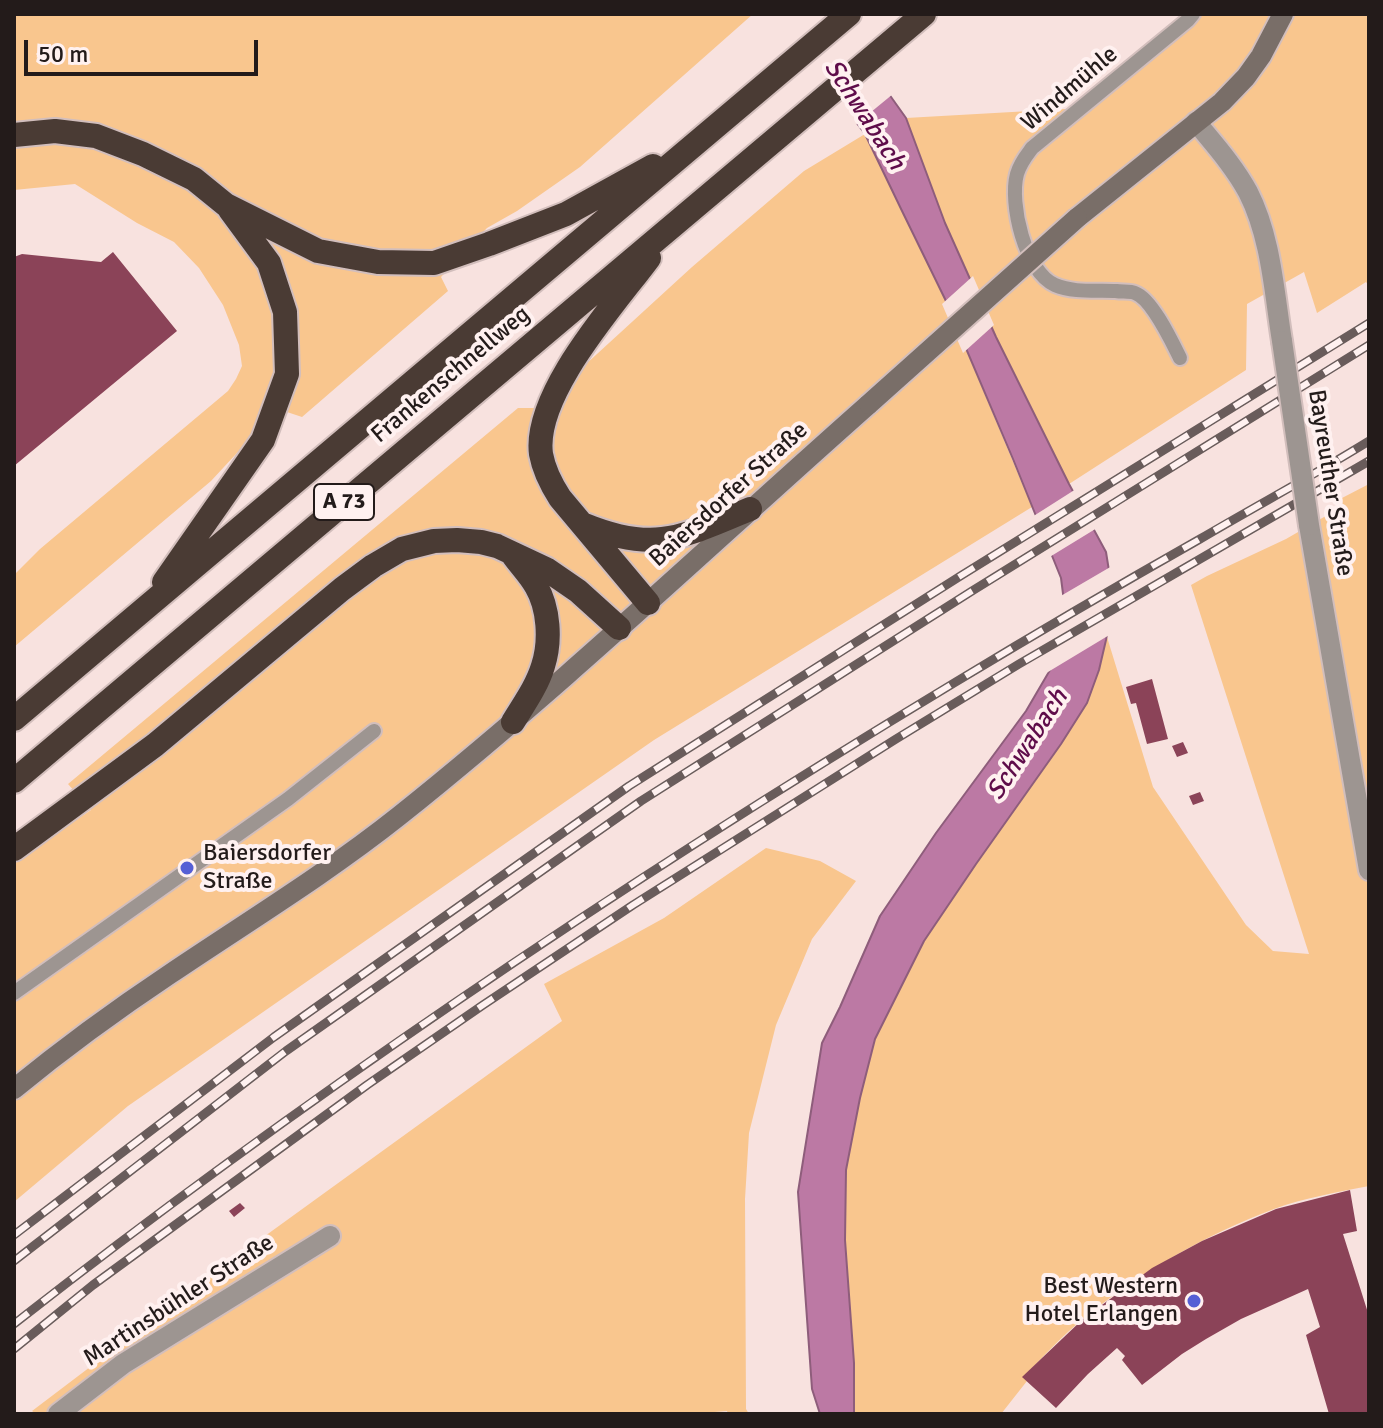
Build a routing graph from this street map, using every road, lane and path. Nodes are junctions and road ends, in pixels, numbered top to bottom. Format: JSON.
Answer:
{"nodes":[{"id":1,"x":849,"y":14,"type":"edge"},
{"id":2,"x":924,"y":14,"type":"edge"},
{"id":3,"x":1193,"y":14,"type":"edge"},
{"id":4,"x":1283,"y":14,"type":"edge"},
{"id":5,"x":1196,"y":122,"type":"junction"},
{"id":6,"x":14,"y":135,"type":"edge"},
{"id":7,"x":698,"y":143,"type":"junction"},
{"id":8,"x":226,"y":205,"type":"junction"},
{"id":9,"x":674,"y":224,"type":"junction"},
{"id":10,"x":1180,"y":358,"type":"dead end"},
{"id":11,"x":750,"y":509,"type":"junction"},
{"id":12,"x":581,"y":524,"type":"junction"},
{"id":13,"x":511,"y":554,"type":"junction"},
{"id":14,"x":648,"y":603,"type":"junction"},
{"id":15,"x":147,"y":608,"type":"junction"},
{"id":16,"x":619,"y":628,"type":"junction"},
{"id":17,"x":14,"y":719,"type":"edge"},
{"id":18,"x":513,"y":722,"type":"junction"},
{"id":19,"x":374,"y":731,"type":"dead end"},
{"id":20,"x":14,"y":781,"type":"edge"},
{"id":21,"x":14,"y":849,"type":"edge"},
{"id":22,"x":1369,"y":870,"type":"edge"},
{"id":23,"x":14,"y":993,"type":"edge"},
{"id":24,"x":14,"y":1089,"type":"edge"},
{"id":25,"x":330,"y":1236,"type":"dead end"},
{"id":26,"x":69,"y":1411,"type":"edge"}],
"edges":[{"from":1,"to":7,"type":"highway","name":"Frankenschnellweg","number":"A 73"},
{"from":2,"to":9,"type":"highway","name":"Frankenschnellweg","number":"A 73"},
{"from":3,"to":10,"type":"lane","name":"Windmühle"},
{"from":4,"to":5,"type":"main road","name":"Baiersdorfer Straße"},
{"from":5,"to":11,"type":"main road","name":"Baiersdorfer Straße","bridge":true},
{"from":5,"to":22,"type":"street","name":"Bayreuther Straße","bridge":true},
{"from":6,"to":8,"type":"highway"},
{"from":7,"to":8,"type":"highway"},
{"from":7,"to":15,"type":"highway","name":"Frankenschnellweg","number":"A 73"},
{"from":8,"to":15,"type":"highway"},
{"from":9,"to":12,"type":"highway"},
{"from":9,"to":20,"type":"highway","name":"Frankenschnellweg","number":"A 73"},
{"from":11,"to":12,"type":"highway"},
{"from":11,"to":14,"type":"main road","name":"Baiersdorfer Straße"},
{"from":12,"to":14,"type":"highway"},
{"from":13,"to":16,"type":"highway"},
{"from":13,"to":18,"type":"highway"},
{"from":13,"to":21,"type":"highway"},
{"from":14,"to":16,"type":"main road","name":"Baiersdorfer Straße"},
{"from":15,"to":17,"type":"highway","name":"Frankenschnellweg","number":"A 73"},
{"from":16,"to":18,"type":"main road","name":"Baiersdorfer Straße"},
{"from":18,"to":24,"type":"main road","name":"Baiersdorfer Straße"},
{"from":19,"to":23,"type":"lane"},
{"from":25,"to":26,"type":"street","name":"Martinsbühler Straße"}]}
